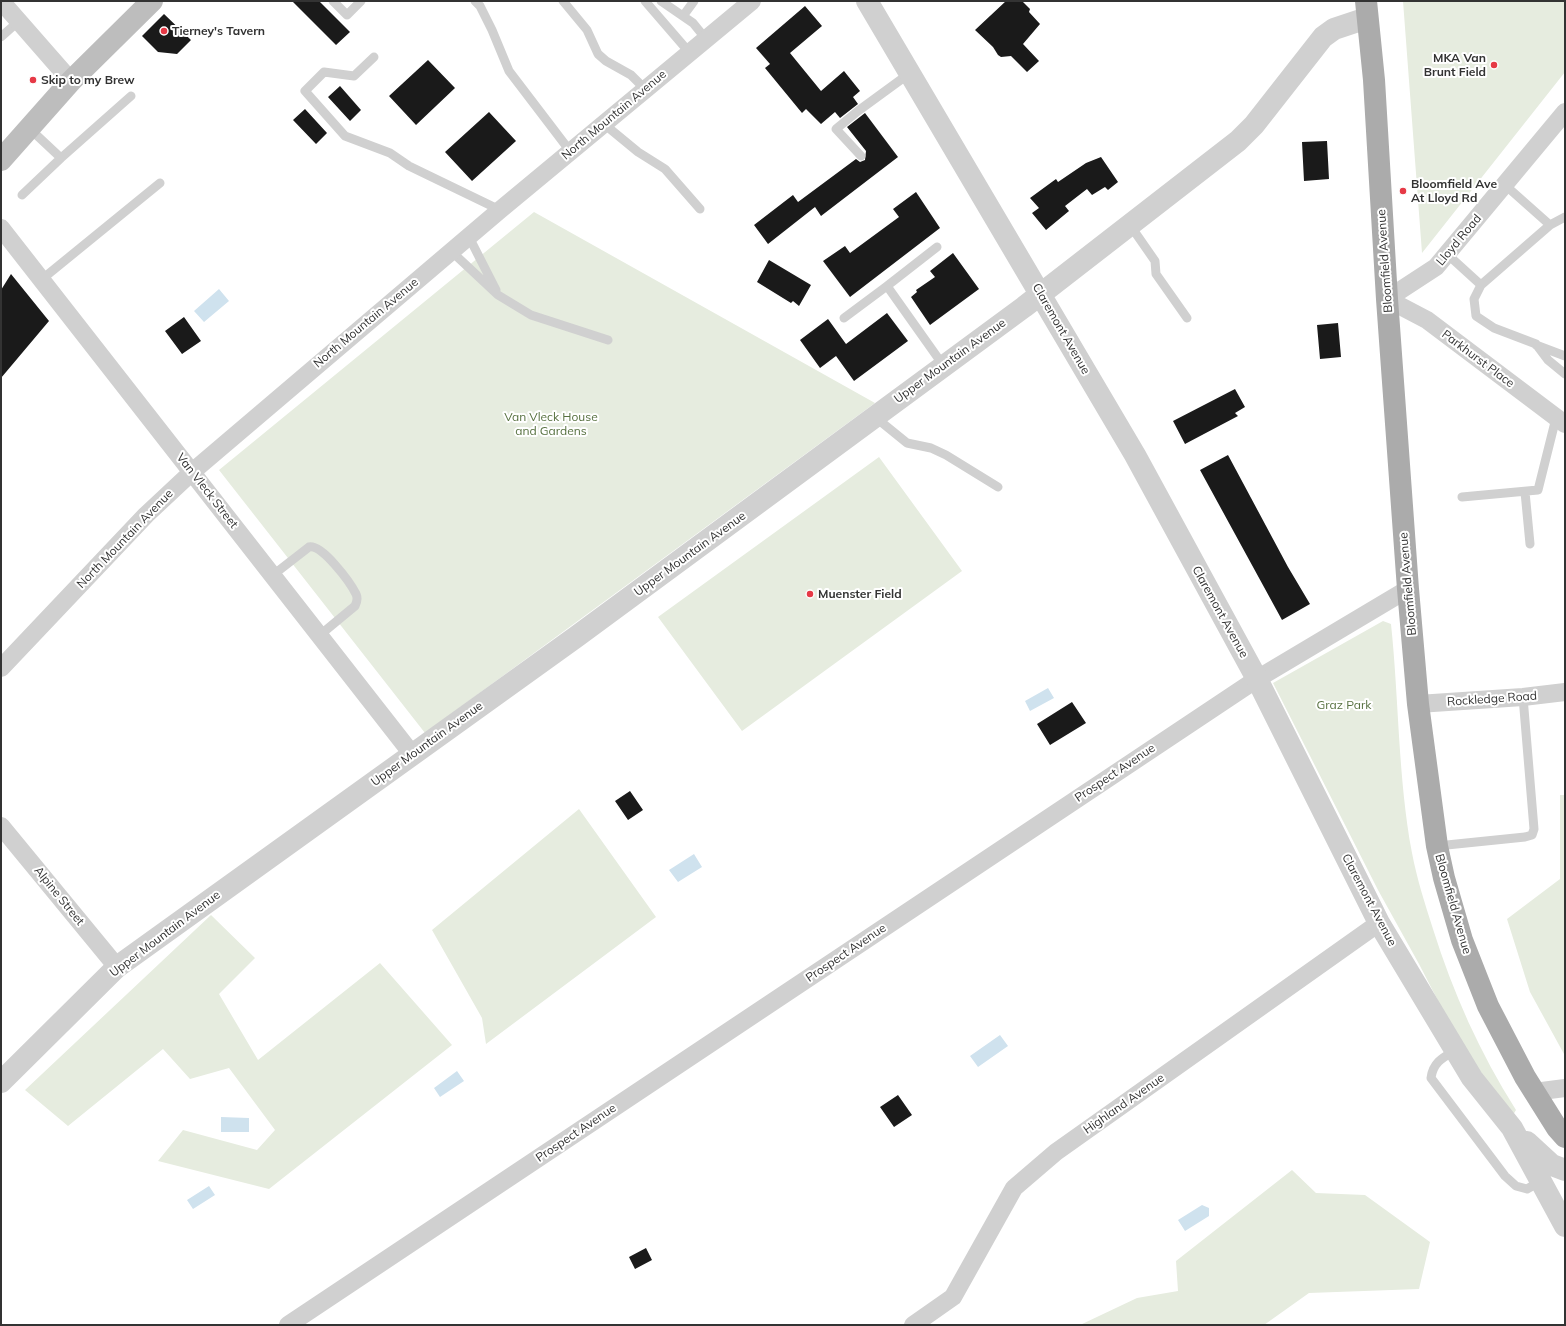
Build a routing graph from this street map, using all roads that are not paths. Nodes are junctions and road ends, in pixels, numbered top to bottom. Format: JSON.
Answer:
{"nodes":[{"id":1,"x":1,"y":1,"type":"edge"},
{"id":2,"x":152,"y":1,"type":"edge"},
{"id":3,"x":333,"y":1,"type":"edge"},
{"id":4,"x":361,"y":1,"type":"edge"},
{"id":5,"x":475,"y":1,"type":"edge"},
{"id":6,"x":563,"y":1,"type":"edge"},
{"id":7,"x":645,"y":1,"type":"edge"},
{"id":8,"x":662,"y":1,"type":"edge"},
{"id":9,"x":694,"y":1,"type":"edge"},
{"id":10,"x":752,"y":1,"type":"edge"},
{"id":11,"x":867,"y":1,"type":"edge"},
{"id":12,"x":1367,"y":10,"type":"edge"},
{"id":13,"x":683,"y":16,"type":"junction"},
{"id":14,"x":18,"y":21,"type":"junction"},
{"id":15,"x":1,"y":37,"type":"edge"},
{"id":16,"x":706,"y":39,"type":"junction"},
{"id":17,"x":689,"y":52,"type":"junction"},
{"id":18,"x":374,"y":57,"type":"dead end"},
{"id":19,"x":910,"y":73,"type":"junction"},
{"id":20,"x":71,"y":81,"type":"junction"},
{"id":21,"x":645,"y":89,"type":"junction"},
{"id":22,"x":131,"y":96,"type":"dead end"},
{"id":23,"x":1565,"y":112,"type":"edge"},
{"id":24,"x":604,"y":124,"type":"junction"},
{"id":25,"x":29,"y":128,"type":"junction"},
{"id":26,"x":570,"y":151,"type":"junction"},
{"id":27,"x":861,"y":156,"type":"dead end"},
{"id":28,"x":62,"y":158,"type":"junction"},
{"id":29,"x":1,"y":160,"type":"edge"},
{"id":30,"x":160,"y":183,"type":"dead end"},
{"id":31,"x":1505,"y":185,"type":"junction"},
{"id":32,"x":22,"y":195,"type":"dead end"},
{"id":33,"x":700,"y":209,"type":"dead end"},
{"id":34,"x":500,"y":210,"type":"junction"},
{"id":35,"x":1565,"y":217,"type":"edge"},
{"id":36,"x":1130,"y":225,"type":"junction"},
{"id":37,"x":1550,"y":226,"type":"junction"},
{"id":38,"x":3,"y":237,"type":"edge"},
{"id":39,"x":469,"y":237,"type":"junction"},
{"id":40,"x":937,"y":247,"type":"dead end"},
{"id":41,"x":451,"y":251,"type":"junction"},
{"id":42,"x":1447,"y":254,"type":"junction"},
{"id":43,"x":41,"y":280,"type":"junction"},
{"id":44,"x":1481,"y":285,"type":"junction"},
{"id":45,"x":887,"y":286,"type":"junction"},
{"id":46,"x":1040,"y":293,"type":"junction"},
{"id":47,"x":498,"y":295,"type":"junction"},
{"id":48,"x":1387,"y":299,"type":"junction"},
{"id":49,"x":844,"y":318,"type":"dead end"},
{"id":50,"x":1187,"y":318,"type":"dead end"},
{"id":51,"x":608,"y":340,"type":"dead end"},
{"id":52,"x":1536,"y":345,"type":"junction"},
{"id":53,"x":1565,"y":356,"type":"edge"},
{"id":54,"x":943,"y":365,"type":"junction"},
{"id":55,"x":1565,"y":374,"type":"edge"},
{"id":56,"x":875,"y":417,"type":"junction"},
{"id":57,"x":1561,"y":421,"type":"edge"},
{"id":58,"x":192,"y":472,"type":"junction"},
{"id":59,"x":998,"y":487,"type":"dead end"},
{"id":60,"x":1525,"y":492,"type":"junction"},
{"id":61,"x":1462,"y":497,"type":"dead end"},
{"id":62,"x":1530,"y":544,"type":"dead end"},
{"id":63,"x":273,"y":575,"type":"junction"},
{"id":64,"x":1408,"y":589,"type":"junction"},
{"id":65,"x":320,"y":635,"type":"junction"},
{"id":66,"x":1,"y":668,"type":"edge"},
{"id":67,"x":1257,"y":679,"type":"junction"},
{"id":68,"x":1565,"y":692,"type":"edge"},
{"id":69,"x":1523,"y":697,"type":"junction"},
{"id":70,"x":1418,"y":704,"type":"junction"},
{"id":71,"x":412,"y":754,"type":"junction"},
{"id":72,"x":1,"y":826,"type":"edge"},
{"id":73,"x":1437,"y":846,"type":"junction"},
{"id":74,"x":1379,"y":923,"type":"junction"},
{"id":75,"x":117,"y":967,"type":"junction"},
{"id":76,"x":1454,"y":1050,"type":"junction"},
{"id":77,"x":1,"y":1082,"type":"edge"},
{"id":78,"x":1565,"y":1088,"type":"edge"},
{"id":79,"x":1534,"y":1092,"type":"junction"},
{"id":80,"x":1512,"y":1128,"type":"junction"},
{"id":81,"x":1565,"y":1137,"type":"edge"},
{"id":82,"x":1565,"y":1170,"type":"edge"},
{"id":83,"x":1541,"y":1181,"type":"junction"},
{"id":84,"x":1565,"y":1226,"type":"edge"},
{"id":85,"x":288,"y":1325,"type":"edge"},
{"id":86,"x":913,"y":1325,"type":"edge"}],
"edges":[{"from":1,"to":14,"type":"street"},
{"from":2,"to":20,"type":"main road"},
{"from":3,"to":4,"type":"lane"},
{"from":5,"to":26,"type":"lane"},
{"from":6,"to":21,"type":"lane"},
{"from":7,"to":17,"type":"lane"},
{"from":8,"to":13,"type":"lane"},
{"from":9,"to":13,"type":"lane"},
{"from":10,"to":16,"type":"street","name":"North Mountain Avenue"},
{"from":11,"to":19,"type":"street","name":"Claremont Avenue"},
{"from":12,"to":36,"type":"street","name":"Upper Mountain Avenue"},
{"from":12,"to":48,"type":"main road","name":"Bloomfield Avenue"},
{"from":13,"to":16,"type":"lane"},
{"from":14,"to":15,"type":"lane"},
{"from":14,"to":20,"type":"street"},
{"from":16,"to":17,"type":"street","name":"North Mountain Avenue"},
{"from":17,"to":21,"type":"street","name":"North Mountain Avenue"},
{"from":18,"to":34,"type":"lane"},
{"from":19,"to":27,"type":"lane"},
{"from":19,"to":46,"type":"street","name":"Claremont Avenue"},
{"from":20,"to":25,"type":"main road"},
{"from":21,"to":24,"type":"street","name":"North Mountain Avenue"},
{"from":22,"to":28,"type":"lane"},
{"from":23,"to":31,"type":"street","name":"Lloyd Road"},
{"from":24,"to":26,"type":"street","name":"North Mountain Avenue"},
{"from":24,"to":33,"type":"lane"},
{"from":25,"to":28,"type":"lane"},
{"from":25,"to":29,"type":"main road"},
{"from":26,"to":34,"type":"street","name":"North Mountain Avenue"},
{"from":28,"to":32,"type":"lane"},
{"from":30,"to":43,"type":"lane"},
{"from":31,"to":37,"type":"lane"},
{"from":31,"to":42,"type":"street","name":"Lloyd Road"},
{"from":34,"to":39,"type":"street","name":"North Mountain Avenue"},
{"from":35,"to":37,"type":"lane"},
{"from":36,"to":46,"type":"street","name":"Upper Mountain Avenue"},
{"from":36,"to":50,"type":"lane"},
{"from":37,"to":44,"type":"lane"},
{"from":38,"to":43,"type":"street","name":"Van Vleck Street"},
{"from":39,"to":41,"type":"street","name":"North Mountain Avenue"},
{"from":39,"to":47,"type":"lane"},
{"from":40,"to":45,"type":"lane"},
{"from":41,"to":47,"type":"lane"},
{"from":41,"to":58,"type":"street","name":"North Mountain Avenue"},
{"from":42,"to":44,"type":"lane"},
{"from":42,"to":48,"type":"street","name":"Lloyd Road"},
{"from":43,"to":58,"type":"street","name":"Van Vleck Street"},
{"from":44,"to":52,"type":"lane"},
{"from":45,"to":49,"type":"lane"},
{"from":45,"to":54,"type":"lane"},
{"from":46,"to":54,"type":"street","name":"Upper Mountain Avenue"},
{"from":46,"to":67,"type":"street","name":"Claremont Avenue"},
{"from":47,"to":51,"type":"lane"},
{"from":48,"to":57,"type":"street","name":"Parkhurst Place"},
{"from":48,"to":64,"type":"main road","name":"Bloomfield Avenue"},
{"from":52,"to":53,"type":"lane"},
{"from":52,"to":55,"type":"lane"},
{"from":54,"to":56,"type":"street","name":"Upper Mountain Avenue"},
{"from":56,"to":59,"type":"lane"},
{"from":56,"to":71,"type":"street","name":"Upper Mountain Avenue"},
{"from":57,"to":60,"type":"lane"},
{"from":58,"to":63,"type":"street","name":"Van Vleck Street"},
{"from":58,"to":66,"type":"street","name":"North Mountain Avenue"},
{"from":60,"to":61,"type":"lane"},
{"from":60,"to":62,"type":"lane"},
{"from":63,"to":65,"type":"street","name":"Van Vleck Street"},
{"from":63,"to":65,"type":"lane"},
{"from":64,"to":67,"type":"street","name":"Prospect Avenue"},
{"from":64,"to":70,"type":"main road","name":"Bloomfield Avenue"},
{"from":65,"to":71,"type":"street","name":"Van Vleck Street"},
{"from":67,"to":74,"type":"street","name":"Claremont Avenue"},
{"from":67,"to":85,"type":"street","name":"Prospect Avenue"},
{"from":68,"to":69,"type":"street","name":"Rockledge Road"},
{"from":69,"to":70,"type":"street","name":"Rockledge Road"},
{"from":69,"to":73,"type":"lane"},
{"from":70,"to":73,"type":"main road","name":"Bloomfield Avenue"},
{"from":71,"to":75,"type":"street","name":"Upper Mountain Avenue"},
{"from":72,"to":75,"type":"street","name":"Alpine Street"},
{"from":73,"to":79,"type":"main road","name":"Bloomfield Avenue"},
{"from":74,"to":76,"type":"street","name":"Claremont Avenue"},
{"from":74,"to":86,"type":"street","name":"Highland Avenue"},
{"from":75,"to":77,"type":"street","name":"Upper Mountain Avenue"},
{"from":76,"to":80,"type":"street","name":"Claremont Avenue"},
{"from":76,"to":83,"type":"lane"},
{"from":78,"to":79,"type":"street"},
{"from":79,"to":81,"type":"main road","name":"Bloomfield Avenue"},
{"from":80,"to":82,"type":"street"},
{"from":80,"to":83,"type":"street","name":"Claremont Avenue"},
{"from":83,"to":84,"type":"street","name":"Claremont Avenue"}]}
